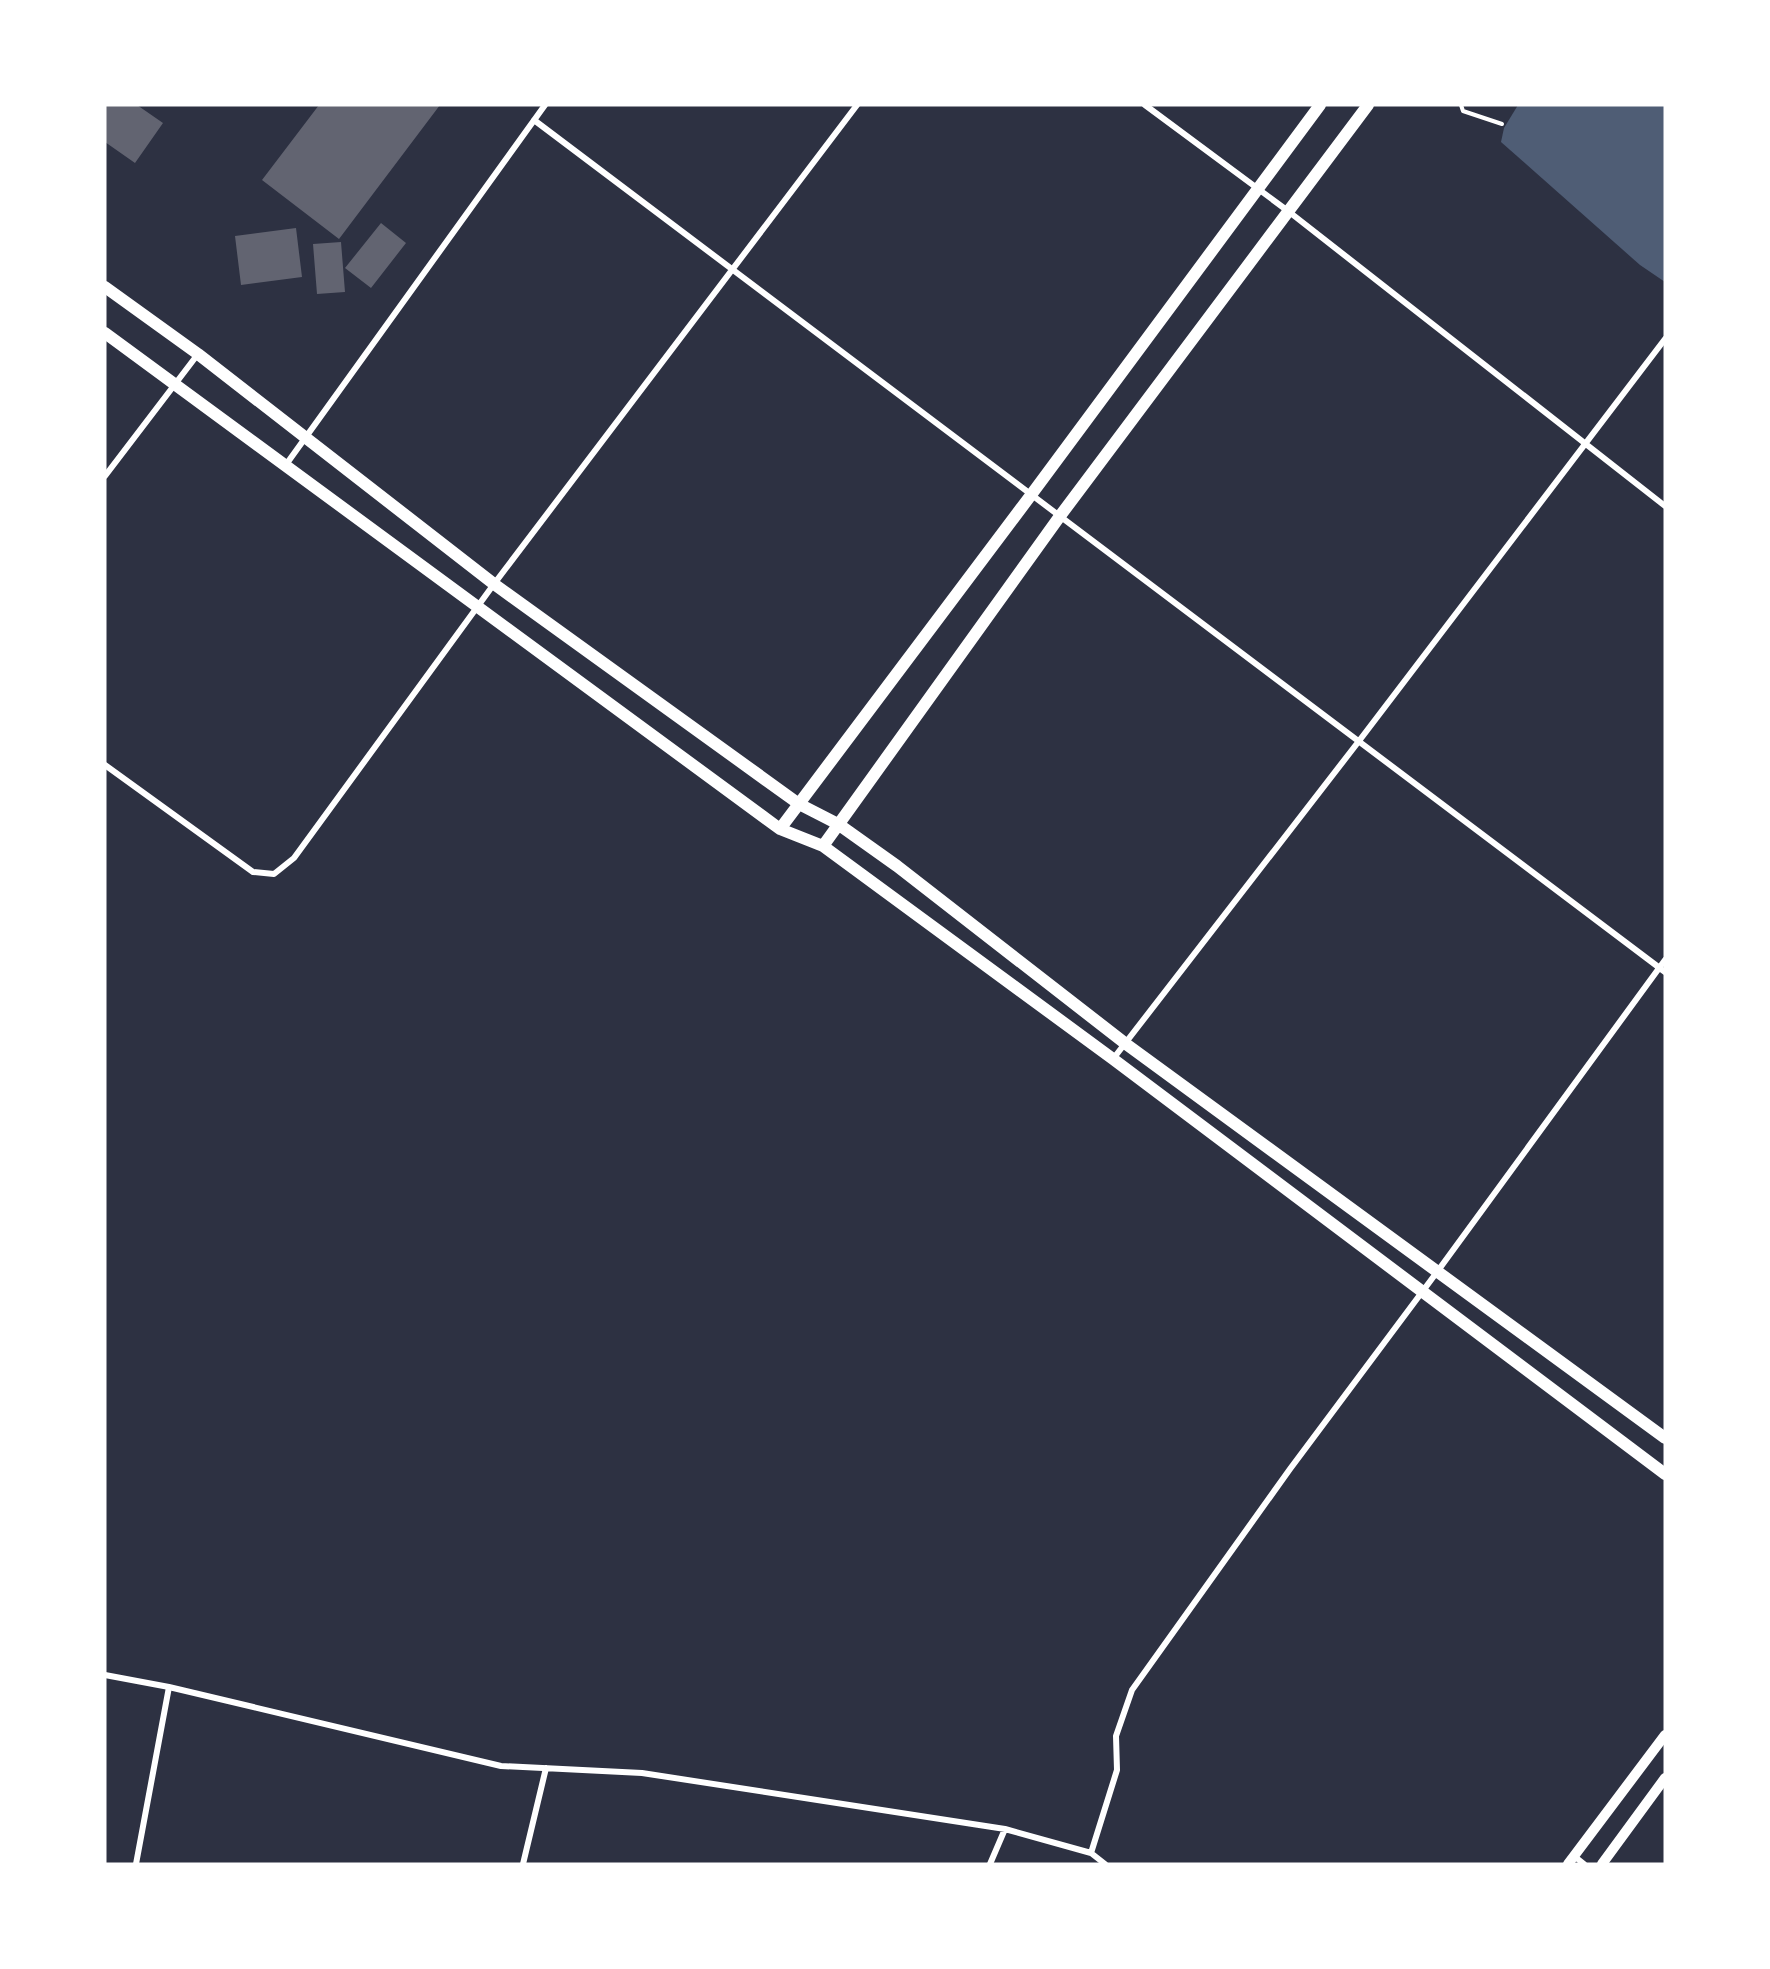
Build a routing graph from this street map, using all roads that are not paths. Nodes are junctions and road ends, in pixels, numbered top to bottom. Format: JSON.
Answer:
{"nodes":[{"id":1,"x":545,"y":105,"type":"edge"},
{"id":2,"x":857,"y":105,"type":"edge"},
{"id":3,"x":1145,"y":105,"type":"edge"},
{"id":4,"x":1320,"y":105,"type":"edge"},
{"id":5,"x":1368,"y":105,"type":"edge"},
{"id":6,"x":534,"y":120,"type":"junction"},
{"id":7,"x":1257,"y":188,"type":"junction"},
{"id":8,"x":1288,"y":212,"type":"junction"},
{"id":9,"x":734,"y":270,"type":"junction"},
{"id":10,"x":105,"y":287,"type":"edge"},
{"id":11,"x":105,"y":333,"type":"edge"},
{"id":12,"x":1665,"y":339,"type":"edge"},
{"id":13,"x":198,"y":354,"type":"junction"},
{"id":14,"x":175,"y":384,"type":"junction"},
{"id":15,"x":306,"y":436,"type":"junction"},
{"id":16,"x":1586,"y":443,"type":"junction"},
{"id":17,"x":284,"y":466,"type":"junction"},
{"id":18,"x":105,"y":476,"type":"edge"},
{"id":19,"x":1031,"y":495,"type":"junction"},
{"id":20,"x":1665,"y":506,"type":"edge"},
{"id":21,"x":1060,"y":516,"type":"junction"},
{"id":22,"x":494,"y":584,"type":"junction"},
{"id":23,"x":478,"y":608,"type":"junction"},
{"id":24,"x":1359,"y":741,"type":"junction"},
{"id":25,"x":105,"y":765,"type":"edge"},
{"id":26,"x":799,"y":804,"type":"junction"},
{"id":27,"x":837,"y":824,"type":"junction"},
{"id":28,"x":780,"y":829,"type":"junction"},
{"id":29,"x":823,"y":846,"type":"junction"},
{"id":30,"x":1665,"y":960,"type":"edge"},
{"id":31,"x":1662,"y":970,"type":"edge"},
{"id":32,"x":1126,"y":1044,"type":"junction"},
{"id":33,"x":1113,"y":1059,"type":"junction"},
{"id":34,"x":1437,"y":1272,"type":"junction"},
{"id":35,"x":1422,"y":1292,"type":"junction"},
{"id":36,"x":1665,"y":1438,"type":"edge"},
{"id":37,"x":1665,"y":1474,"type":"edge"},
{"id":38,"x":105,"y":1675,"type":"edge"},
{"id":39,"x":169,"y":1687,"type":"junction"},
{"id":40,"x":1665,"y":1735,"type":"edge"},
{"id":41,"x":546,"y":1768,"type":"junction"},
{"id":42,"x":1665,"y":1778,"type":"edge"},
{"id":43,"x":1005,"y":1829,"type":"junction"},
{"id":44,"x":1091,"y":1853,"type":"junction"},
{"id":45,"x":1571,"y":1860,"type":"edge"},
{"id":46,"x":136,"y":1864,"type":"edge"},
{"id":47,"x":523,"y":1864,"type":"edge"},
{"id":48,"x":990,"y":1864,"type":"edge"},
{"id":49,"x":1105,"y":1864,"type":"edge"},
{"id":50,"x":1584,"y":1864,"type":"edge"},
{"id":51,"x":1602,"y":1864,"type":"edge"}],
"edges":[{"from":1,"to":6,"type":"street"},
{"from":2,"to":9,"type":"street"},
{"from":3,"to":7,"type":"street"},
{"from":4,"to":7,"type":"main road"},
{"from":5,"to":8,"type":"main road"},
{"from":6,"to":9,"type":"street"},
{"from":6,"to":15,"type":"street"},
{"from":7,"to":8,"type":"street"},
{"from":7,"to":19,"type":"main road"},
{"from":8,"to":16,"type":"street"},
{"from":8,"to":21,"type":"main road"},
{"from":9,"to":19,"type":"street"},
{"from":9,"to":22,"type":"street"},
{"from":10,"to":13,"type":"main road"},
{"from":11,"to":14,"type":"main road"},
{"from":12,"to":16,"type":"street"},
{"from":13,"to":14,"type":"street"},
{"from":13,"to":15,"type":"main road"},
{"from":14,"to":17,"type":"main road"},
{"from":14,"to":18,"type":"street"},
{"from":15,"to":17,"type":"street"},
{"from":15,"to":22,"type":"main road"},
{"from":16,"to":20,"type":"street"},
{"from":16,"to":24,"type":"street"},
{"from":17,"to":23,"type":"main road"},
{"from":19,"to":21,"type":"street"},
{"from":19,"to":26,"type":"main road"},
{"from":21,"to":24,"type":"street"},
{"from":21,"to":27,"type":"main road"},
{"from":22,"to":23,"type":"street"},
{"from":22,"to":26,"type":"main road"},
{"from":23,"to":25,"type":"street"},
{"from":23,"to":28,"type":"main road"},
{"from":24,"to":31,"type":"street"},
{"from":24,"to":32,"type":"street"},
{"from":26,"to":27,"type":"main road"},
{"from":26,"to":28,"type":"main road"},
{"from":27,"to":29,"type":"main road"},
{"from":27,"to":32,"type":"main road"},
{"from":28,"to":29,"type":"main road"},
{"from":29,"to":33,"type":"main road"},
{"from":30,"to":31,"type":"street"},
{"from":31,"to":34,"type":"street"},
{"from":32,"to":33,"type":"street"},
{"from":32,"to":34,"type":"main road"},
{"from":33,"to":35,"type":"main road"},
{"from":34,"to":35,"type":"street"},
{"from":34,"to":36,"type":"main road"},
{"from":35,"to":37,"type":"main road"},
{"from":35,"to":44,"type":"street"},
{"from":38,"to":39,"type":"street"},
{"from":39,"to":41,"type":"street"},
{"from":39,"to":46,"type":"street"},
{"from":40,"to":45,"type":"street"},
{"from":41,"to":43,"type":"street"},
{"from":41,"to":47,"type":"street"},
{"from":42,"to":51,"type":"street"},
{"from":43,"to":44,"type":"street"},
{"from":43,"to":48,"type":"street"},
{"from":44,"to":49,"type":"street"},
{"from":45,"to":50,"type":"street"}]}
